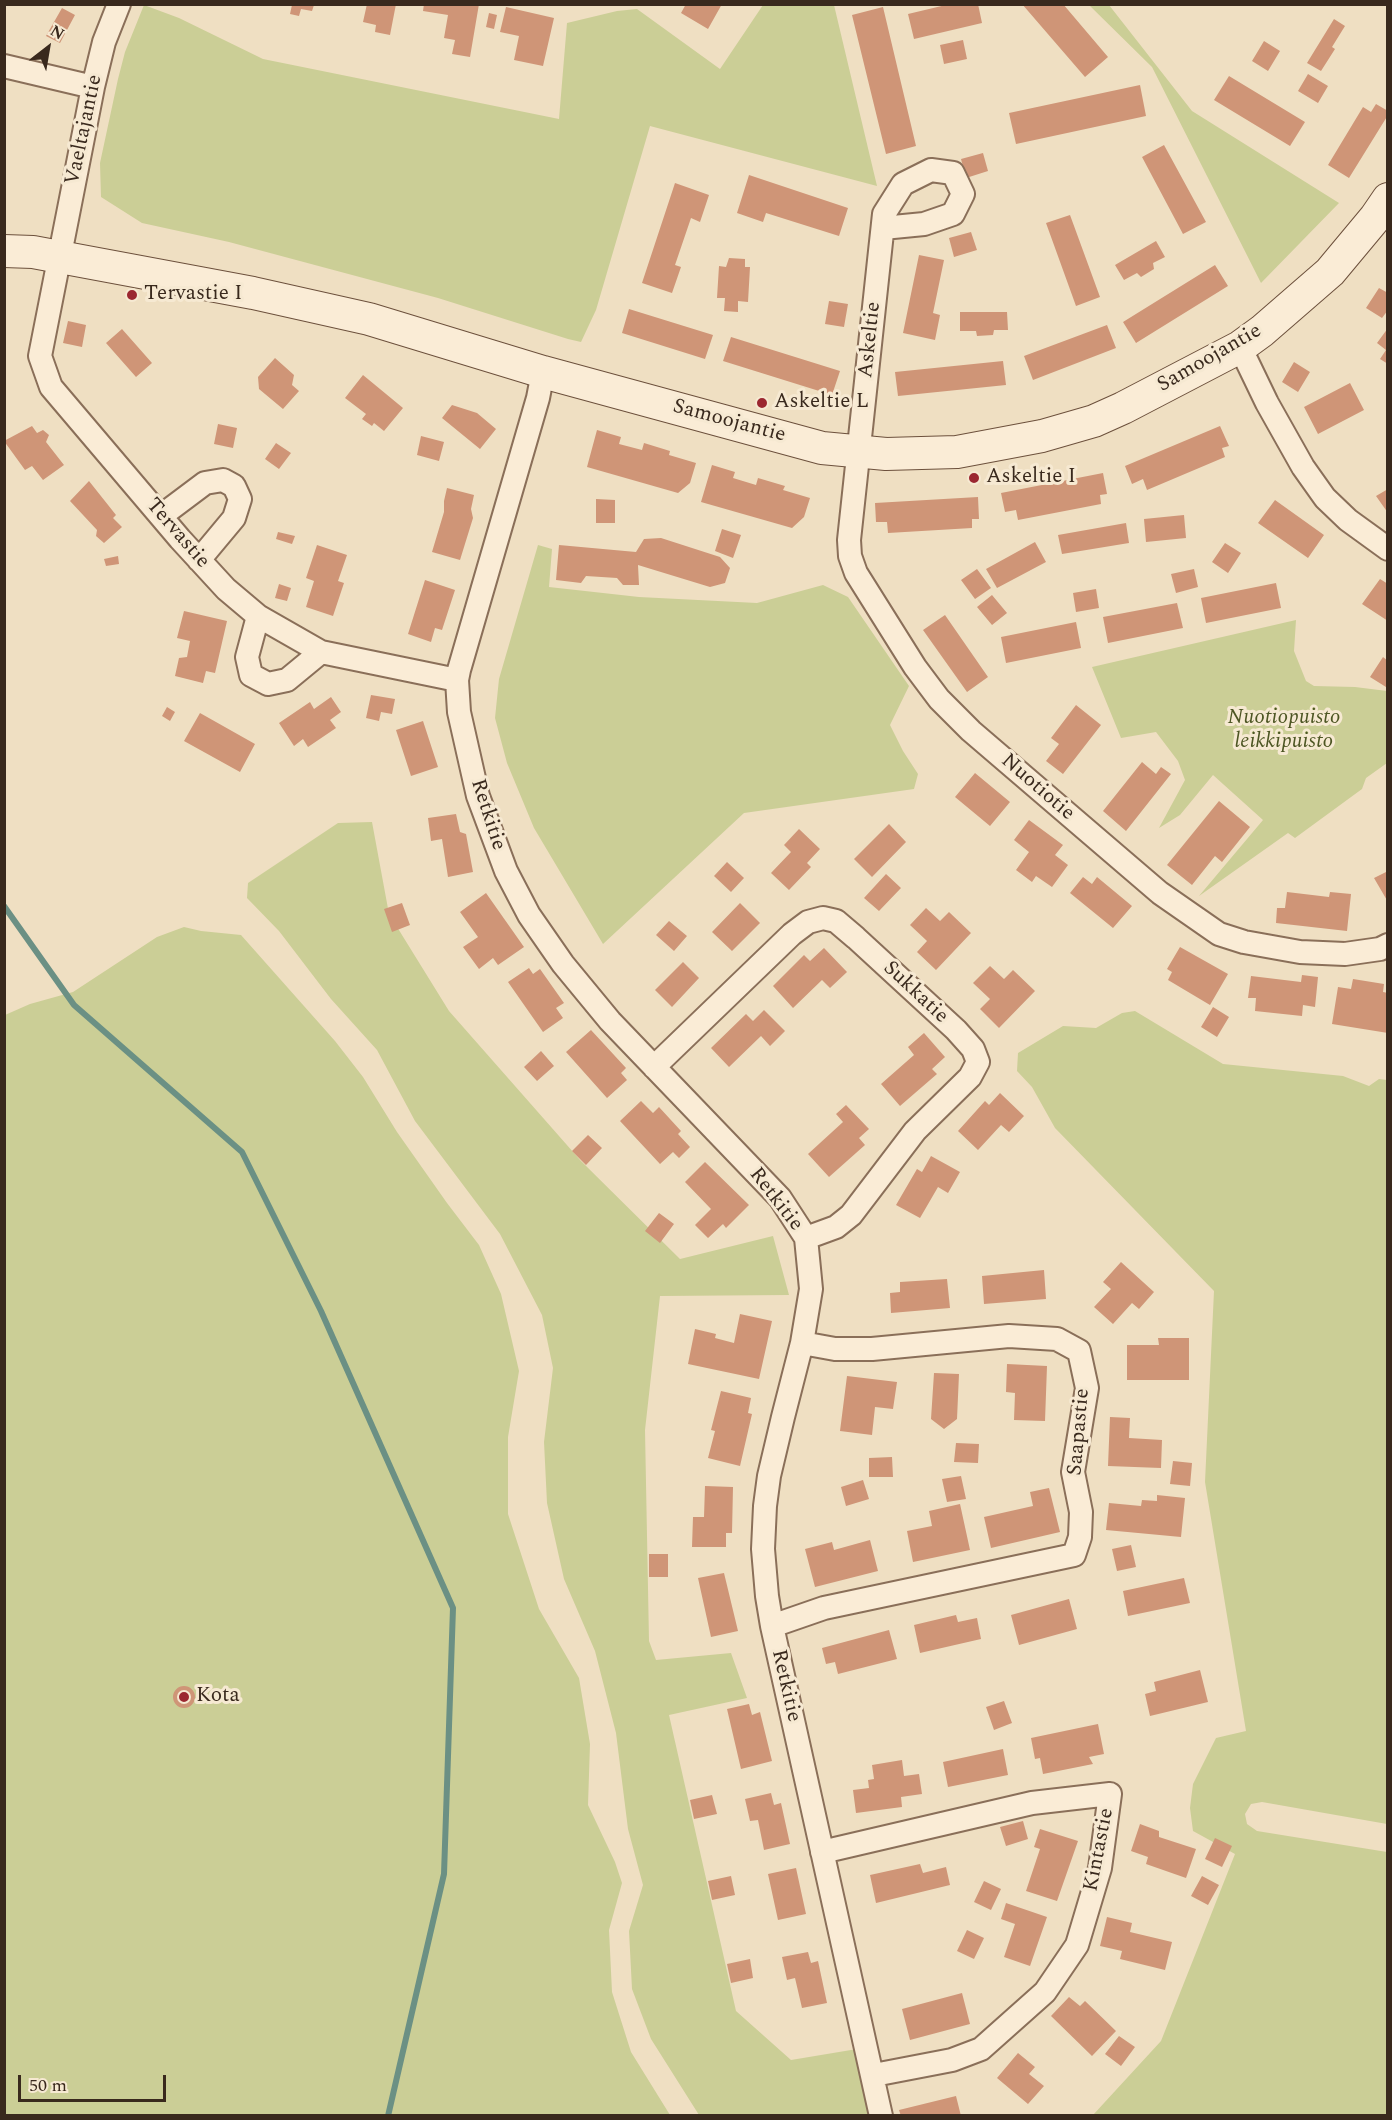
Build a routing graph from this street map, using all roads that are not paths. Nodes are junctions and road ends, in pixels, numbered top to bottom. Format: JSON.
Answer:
{"nodes":[{"id":1,"x":119,"y":4,"type":"edge"},
{"id":2,"x":4,"y":66,"type":"edge"},
{"id":3,"x":93,"y":87,"type":"junction"},
{"id":4,"x":1388,"y":200,"type":"edge"},
{"id":5,"x":883,"y":228,"type":"dead end"},
{"id":6,"x":4,"y":251,"type":"edge"},
{"id":7,"x":59,"y":257,"type":"junction"},
{"id":8,"x":1240,"y":347,"type":"junction"},
{"id":9,"x":543,"y":372,"type":"junction"},
{"id":10,"x":858,"y":452,"type":"junction"},
{"id":11,"x":161,"y":516,"type":"junction"},
{"id":12,"x":1388,"y":549,"type":"edge"},
{"id":13,"x":200,"y":560,"type":"junction"},
{"id":14,"x":258,"y":616,"type":"junction"},
{"id":15,"x":321,"y":652,"type":"junction"},
{"id":16,"x":457,"y":680,"type":"junction"},
{"id":17,"x":1388,"y":945,"type":"edge"},
{"id":18,"x":654,"y":1067,"type":"junction"},
{"id":19,"x":806,"y":1238,"type":"junction"},
{"id":20,"x":802,"y":1343,"type":"junction"},
{"id":21,"x":772,"y":1626,"type":"junction"},
{"id":22,"x":822,"y":1852,"type":"junction"},
{"id":23,"x":874,"y":2075,"type":"junction"},
{"id":24,"x":881,"y":2115,"type":"edge"}],
"edges":[{"from":1,"to":3,"type":"street","name":"Vaeltajantie"},
{"from":2,"to":3,"type":"street"},
{"from":3,"to":7,"type":"street","name":"Vaeltajantie"},
{"from":4,"to":8,"type":"street","name":"Samoojantie"},
{"from":5,"to":10,"type":"street","name":"Askeltie"},
{"from":6,"to":7,"type":"street","name":"Samoojantie"},
{"from":7,"to":9,"type":"street","name":"Samoojantie"},
{"from":7,"to":11,"type":"street","name":"Tervastie"},
{"from":8,"to":10,"type":"street","name":"Samoojantie"},
{"from":8,"to":12,"type":"street"},
{"from":9,"to":10,"type":"street","name":"Samoojantie"},
{"from":9,"to":16,"type":"street","name":"Retkitie"},
{"from":10,"to":17,"type":"street","name":"Nuotiotie"},
{"from":11,"to":13,"type":"street","name":"Tervastie"},
{"from":11,"to":13,"type":"street"},
{"from":13,"to":14,"type":"street","name":"Tervastie"},
{"from":14,"to":15,"type":"street","name":"Tervastie"},
{"from":14,"to":15,"type":"street"},
{"from":15,"to":16,"type":"street","name":"Tervastie"},
{"from":16,"to":18,"type":"street","name":"Retkitie"},
{"from":18,"to":19,"type":"street","name":"Retkitie"},
{"from":18,"to":19,"type":"street","name":"Sukkatie"},
{"from":19,"to":20,"type":"street","name":"Retkitie"},
{"from":20,"to":21,"type":"street","name":"Retkitie"},
{"from":20,"to":21,"type":"street","name":"Saapastie"},
{"from":21,"to":22,"type":"street","name":"Retkitie"},
{"from":22,"to":23,"type":"street","name":"Retkitie"},
{"from":22,"to":23,"type":"street","name":"Kintastie"},
{"from":23,"to":24,"type":"street","name":"Retkitie"}]}
